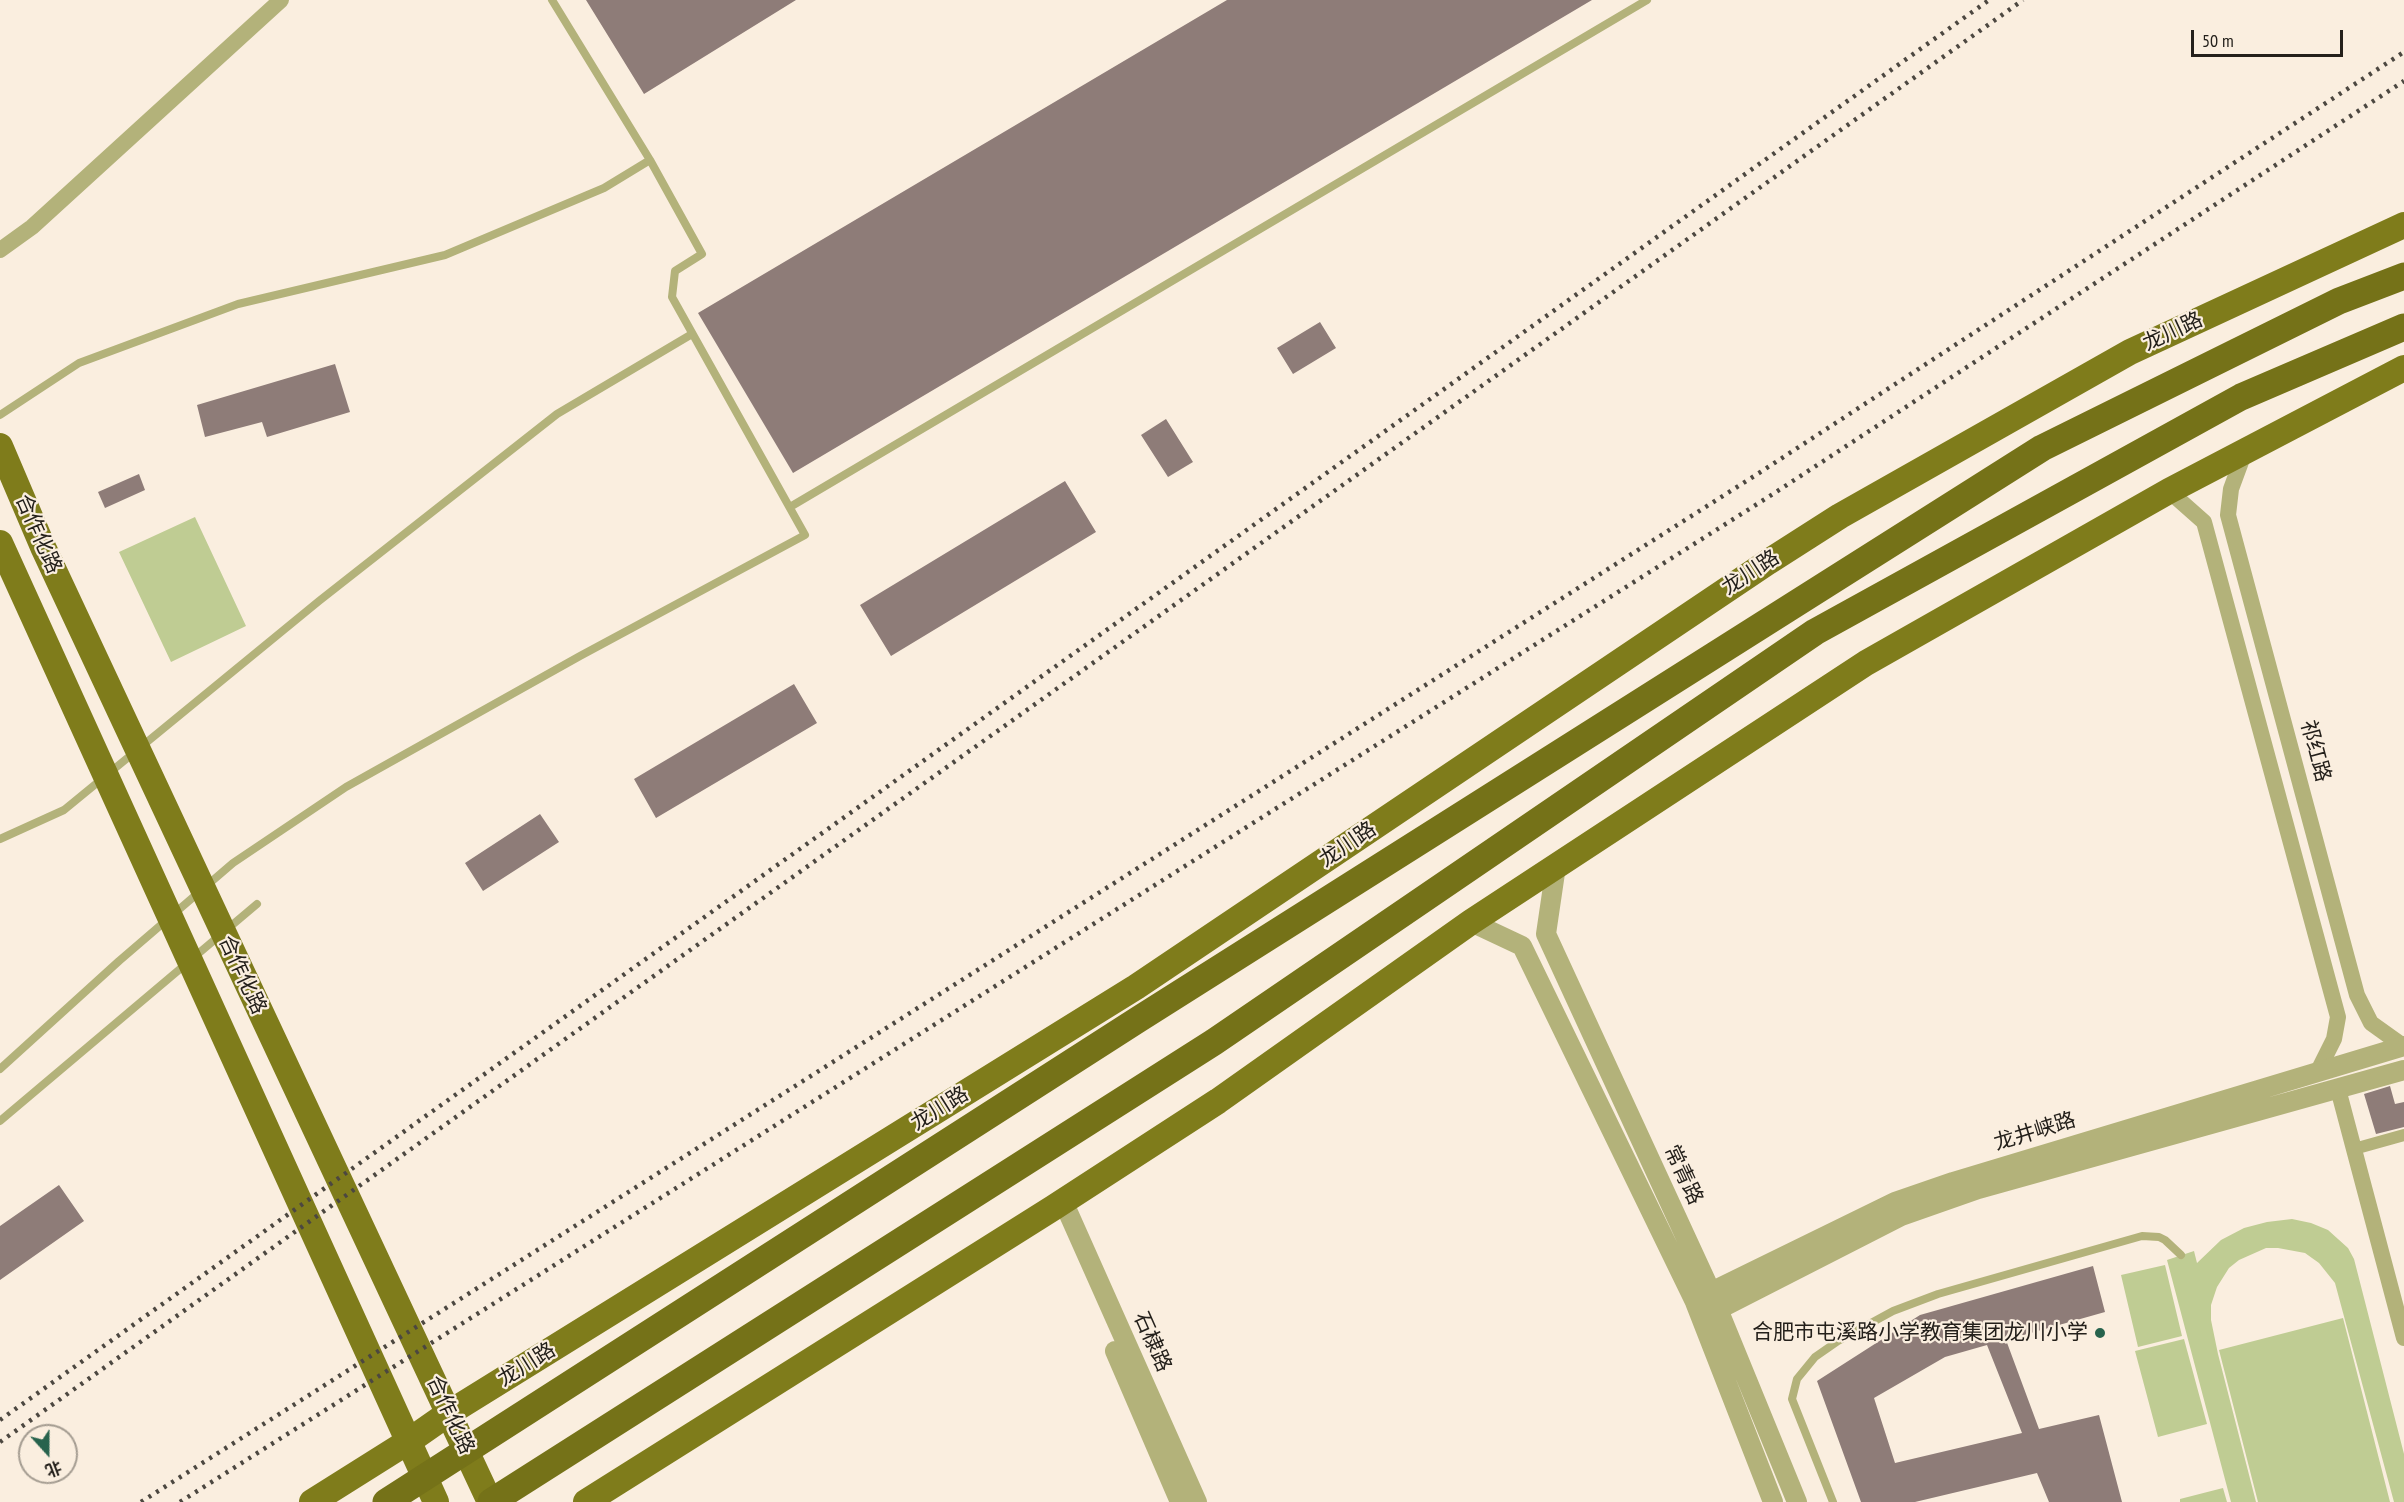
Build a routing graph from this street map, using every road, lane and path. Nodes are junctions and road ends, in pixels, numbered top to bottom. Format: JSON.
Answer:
{"nodes":[{"id":1,"x":281,"y":0,"type":"edge"},
{"id":2,"x":552,"y":0,"type":"edge"},
{"id":3,"x":1647,"y":0,"type":"edge"},
{"id":4,"x":650,"y":160,"type":"junction"},
{"id":5,"x":2404,"y":225,"type":"edge"},
{"id":6,"x":0,"y":250,"type":"edge"},
{"id":7,"x":2404,"y":276,"type":"edge"},
{"id":8,"x":2404,"y":327,"type":"edge"},
{"id":9,"x":692,"y":334,"type":"junction"},
{"id":10,"x":2404,"y":368,"type":"edge"},
{"id":11,"x":0,"y":415,"type":"edge"},
{"id":12,"x":0,"y":446,"type":"edge"},
{"id":13,"x":2245,"y":451,"type":"junction"},
{"id":14,"x":2169,"y":491,"type":"junction"},
{"id":15,"x":790,"y":507,"type":"junction"},
{"id":16,"x":0,"y":543,"type":"edge"},
{"id":17,"x":0,"y":838,"type":"edge"},
{"id":18,"x":1556,"y":866,"type":"junction"},
{"id":19,"x":257,"y":904,"type":"dead end"},
{"id":20,"x":1471,"y":922,"type":"junction"},
{"id":21,"x":2403,"y":1046,"type":"edge"},
{"id":22,"x":0,"y":1069,"type":"edge"},
{"id":23,"x":2404,"y":1070,"type":"edge"},
{"id":24,"x":2318,"y":1071,"type":"junction"},
{"id":25,"x":2338,"y":1089,"type":"junction"},
{"id":26,"x":0,"y":1121,"type":"edge"},
{"id":27,"x":2404,"y":1135,"type":"edge"},
{"id":28,"x":2354,"y":1149,"type":"junction"},
{"id":29,"x":1058,"y":1204,"type":"junction"},
{"id":30,"x":2181,"y":1255,"type":"dead end"},
{"id":31,"x":1708,"y":1301,"type":"junction"},
{"id":32,"x":2404,"y":1338,"type":"edge"},
{"id":33,"x":450,"y":1413,"type":"junction"},
{"id":34,"x":409,"y":1441,"type":"junction"},
{"id":35,"x":466,"y":1449,"type":"junction"},
{"id":36,"x":425,"y":1477,"type":"junction"},
{"id":37,"x":312,"y":1502,"type":"edge"},
{"id":38,"x":386,"y":1502,"type":"edge"},
{"id":39,"x":436,"y":1502,"type":"edge"},
{"id":40,"x":491,"y":1502,"type":"edge"},
{"id":41,"x":586,"y":1502,"type":"edge"},
{"id":42,"x":1180,"y":1502,"type":"edge"},
{"id":43,"x":1197,"y":1502,"type":"edge"},
{"id":44,"x":1773,"y":1502,"type":"edge"},
{"id":45,"x":1797,"y":1502,"type":"edge"},
{"id":46,"x":1833,"y":1502,"type":"edge"}],
"edges":[{"from":1,"to":6,"type":"street"},
{"from":2,"to":4,"type":"lane"},
{"from":3,"to":15,"type":"lane"},
{"from":4,"to":9,"type":"lane"},
{"from":4,"to":11,"type":"lane"},
{"from":5,"to":33,"type":"main road","name":"龙川路"},
{"from":7,"to":35,"type":"highway","name":"龙川路"},
{"from":8,"to":40,"type":"highway"},
{"from":9,"to":15,"type":"lane"},
{"from":9,"to":17,"type":"lane"},
{"from":10,"to":13,"type":"main road"},
{"from":12,"to":33,"type":"main road","name":"合作化路"},
{"from":13,"to":14,"type":"main road"},
{"from":13,"to":21,"type":"street","name":"祁红路"},
{"from":14,"to":18,"type":"main road"},
{"from":14,"to":24,"type":"street"},
{"from":15,"to":22,"type":"lane"},
{"from":16,"to":34,"type":"main road","name":"合作化路"},
{"from":18,"to":20,"type":"main road"},
{"from":18,"to":31,"type":"street","name":"常青路"},
{"from":19,"to":26,"type":"lane"},
{"from":20,"to":29,"type":"main road"},
{"from":20,"to":31,"type":"street","name":"常青路"},
{"from":21,"to":24,"type":"street","name":"龙井峡路"},
{"from":23,"to":25,"type":"street","name":"龙井峡路"},
{"from":24,"to":31,"type":"street","name":"龙井峡路"},
{"from":25,"to":28,"type":"street"},
{"from":25,"to":31,"type":"street","name":"龙井峡路"},
{"from":27,"to":28,"type":"street"},
{"from":28,"to":32,"type":"street"},
{"from":29,"to":41,"type":"main road"},
{"from":29,"to":42,"type":"street","name":"石棣路"},
{"from":29,"to":43,"type":"street","name":"石棣路"},
{"from":30,"to":46,"type":"lane"},
{"from":31,"to":44,"type":"street","name":"常青路"},
{"from":31,"to":45,"type":"street","name":"常青路"},
{"from":33,"to":34,"type":"main road","name":"龙川路"},
{"from":33,"to":35,"type":"main road","name":"合作化路"},
{"from":34,"to":36,"type":"main road","name":"合作化路"},
{"from":34,"to":37,"type":"main road","name":"龙川路"},
{"from":35,"to":36,"type":"highway","name":"龙川路"},
{"from":35,"to":40,"type":"main road","name":"合作化路"},
{"from":36,"to":38,"type":"highway","name":"龙川路"},
{"from":36,"to":39,"type":"main road","name":"合作化路"}]}
